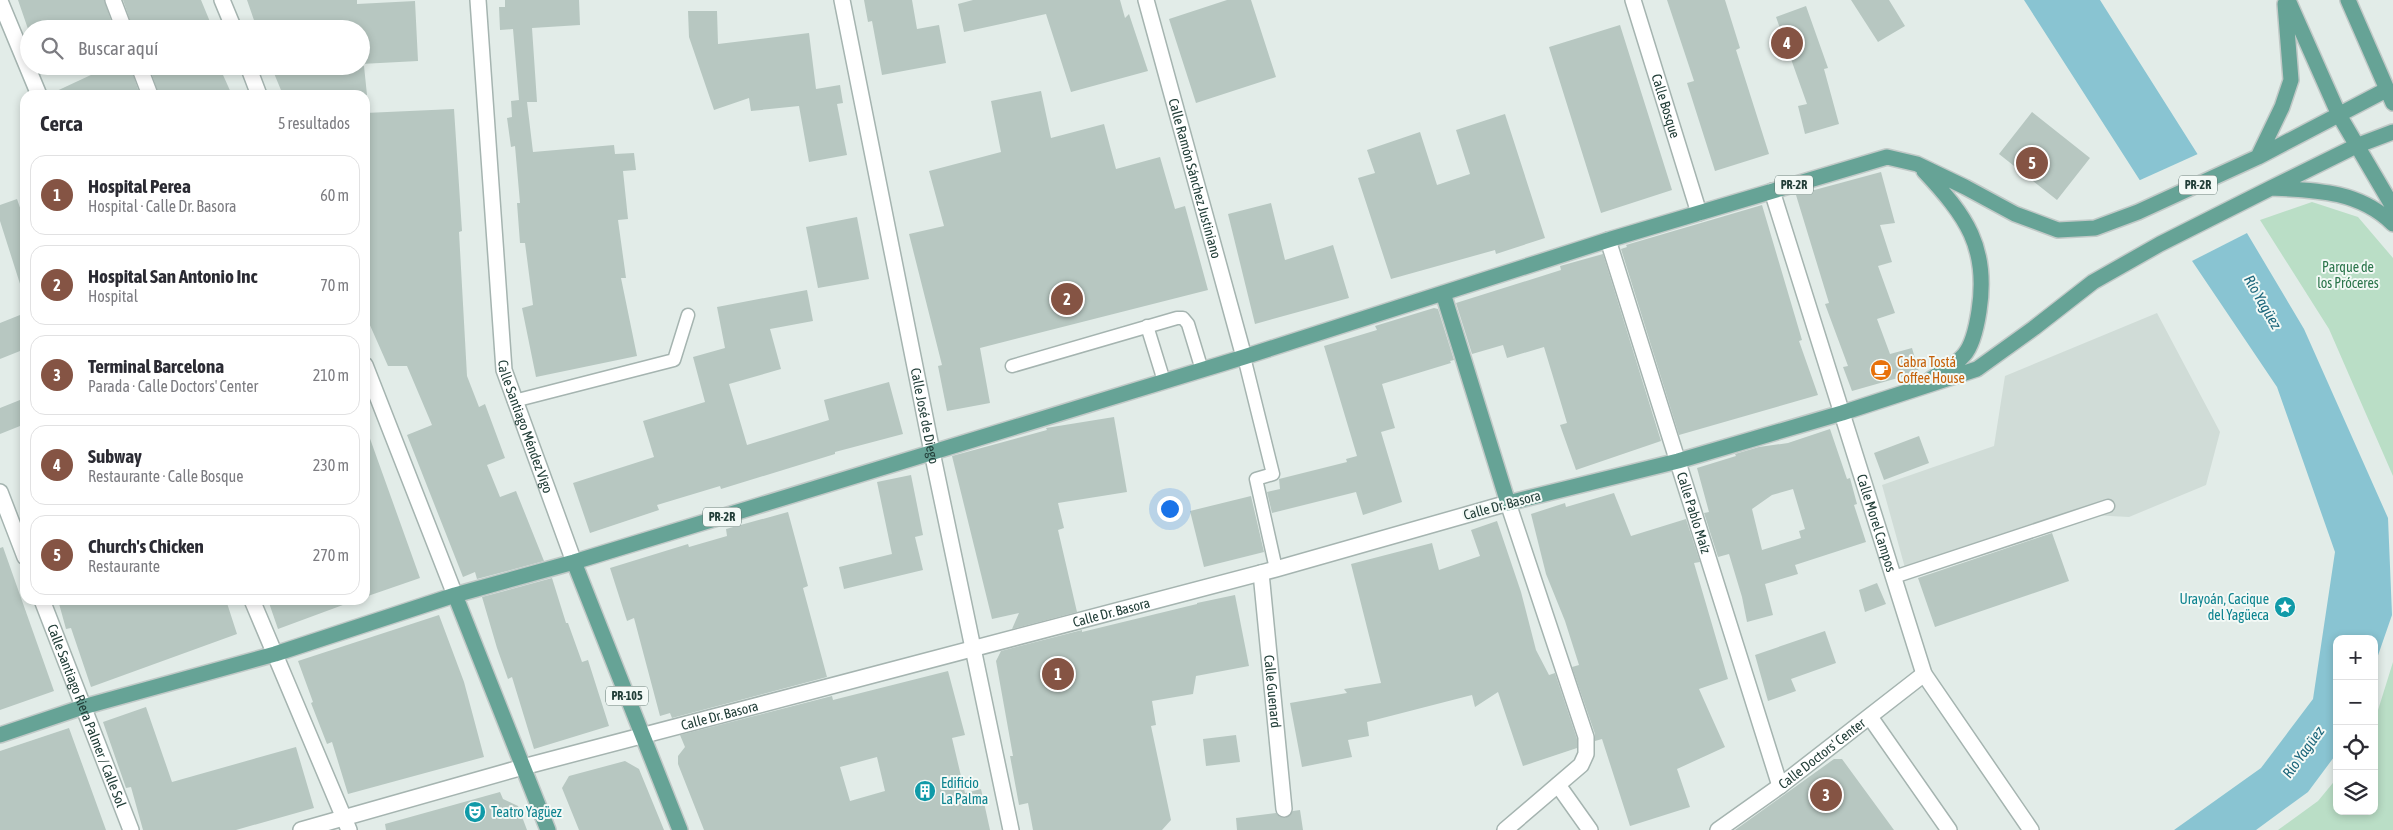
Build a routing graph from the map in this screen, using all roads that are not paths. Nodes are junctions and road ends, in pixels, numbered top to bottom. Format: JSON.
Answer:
{"nodes":[{"id":1,"x":113,"y":0,"type":"edge"},
{"id":2,"x":222,"y":0,"type":"edge"},
{"id":3,"x":478,"y":0,"type":"edge"},
{"id":4,"x":842,"y":0,"type":"edge"},
{"id":5,"x":1146,"y":0,"type":"edge"},
{"id":6,"x":1633,"y":0,"type":"edge"},
{"id":7,"x":2286,"y":0,"type":"edge"},
{"id":8,"x":2348,"y":0,"type":"edge"},
{"id":9,"x":0,"y":1,"type":"edge"},
{"id":10,"x":121,"y":20,"type":"edge"},
{"id":11,"x":230,"y":20,"type":"edge"},
{"id":12,"x":20,"y":49,"type":"edge"},
{"id":13,"x":31,"y":75,"type":"edge"},
{"id":14,"x":142,"y":75,"type":"edge"},
{"id":15,"x":252,"y":75,"type":"edge"},
{"id":16,"x":37,"y":90,"type":"edge"},
{"id":17,"x":148,"y":90,"type":"edge"},
{"id":18,"x":258,"y":90,"type":"edge"},
{"id":19,"x":2391,"y":93,"type":"edge"},
{"id":20,"x":2339,"y":115,"type":"junction"},
{"id":21,"x":2393,"y":132,"type":"edge"},
{"id":22,"x":2356,"y":146,"type":"junction"},
{"id":23,"x":2258,"y":157,"type":"junction"},
{"id":24,"x":1917,"y":164,"type":"junction"},
{"id":25,"x":2271,"y":188,"type":"junction"},
{"id":26,"x":1772,"y":191,"type":"junction"},
{"id":27,"x":2393,"y":207,"type":"edge"},
{"id":28,"x":1699,"y":213,"type":"junction"},
{"id":29,"x":2393,"y":224,"type":"edge"},
{"id":30,"x":1608,"y":240,"type":"junction"},
{"id":31,"x":1443,"y":293,"type":"junction"},
{"id":32,"x":688,"y":315,"type":"dead end"},
{"id":33,"x":1147,"y":326,"type":"junction"},
{"id":34,"x":1244,"y":357,"type":"junction"},
{"id":35,"x":1012,"y":366,"type":"dead end"},
{"id":36,"x":1202,"y":370,"type":"junction"},
{"id":37,"x":370,"y":378,"type":"edge"},
{"id":38,"x":1164,"y":382,"type":"junction"},
{"id":39,"x":1919,"y":389,"type":"junction"},
{"id":40,"x":514,"y":401,"type":"junction"},
{"id":41,"x":1842,"y":413,"type":"junction"},
{"id":42,"x":932,"y":452,"type":"junction"},
{"id":43,"x":1678,"y":462,"type":"junction"},
{"id":44,"x":0,"y":492,"type":"edge"},
{"id":45,"x":1508,"y":503,"type":"junction"},
{"id":46,"x":2108,"y":506,"type":"dead end"},
{"id":47,"x":20,"y":544,"type":"edge"},
{"id":48,"x":574,"y":562,"type":"junction"},
{"id":49,"x":1268,"y":571,"type":"junction"},
{"id":50,"x":1894,"y":577,"type":"junction"},
{"id":51,"x":454,"y":595,"type":"junction"},
{"id":52,"x":44,"y":605,"type":"edge"},
{"id":53,"x":254,"y":605,"type":"edge"},
{"id":54,"x":975,"y":649,"type":"junction"},
{"id":55,"x":275,"y":654,"type":"junction"},
{"id":56,"x":1924,"y":674,"type":"junction"},
{"id":57,"x":83,"y":708,"type":"junction"},
{"id":58,"x":1870,"y":717,"type":"junction"},
{"id":59,"x":0,"y":735,"type":"edge"},
{"id":60,"x":643,"y":736,"type":"junction"},
{"id":61,"x":523,"y":768,"type":"junction"},
{"id":62,"x":1558,"y":785,"type":"junction"},
{"id":63,"x":1780,"y":786,"type":"junction"},
{"id":64,"x":1284,"y":809,"type":"dead end"},
{"id":65,"x":346,"y":824,"type":"edge"},
{"id":66,"x":131,"y":830,"type":"edge"},
{"id":67,"x":302,"y":830,"type":"edge"},
{"id":68,"x":548,"y":830,"type":"edge"},
{"id":69,"x":680,"y":830,"type":"edge"},
{"id":70,"x":1011,"y":830,"type":"edge"},
{"id":71,"x":1505,"y":830,"type":"edge"},
{"id":72,"x":1590,"y":830,"type":"edge"},
{"id":73,"x":1718,"y":830,"type":"edge"},
{"id":74,"x":1949,"y":830,"type":"edge"},
{"id":75,"x":2031,"y":830,"type":"edge"}],
"edges":[{"from":1,"to":10,"type":"street"},
{"from":2,"to":11,"type":"street"},
{"from":3,"to":40,"type":"street","name":"Calle Santiago Méndez Vigo"},
{"from":4,"to":42,"type":"street","name":"Calle José de Diego"},
{"from":5,"to":34,"type":"street","name":"Calle Ramón Sánchez Justiniano"},
{"from":6,"to":28,"type":"street","name":"Calle Bosque"},
{"from":7,"to":20,"type":"main road"},
{"from":7,"to":23,"type":"main road"},
{"from":8,"to":19,"type":"main road","number":"PR-2R"},
{"from":9,"to":12,"type":"street"},
{"from":13,"to":16,"type":"street"},
{"from":14,"to":17,"type":"street"},
{"from":15,"to":18,"type":"street"},
{"from":19,"to":20,"type":"main road","number":"PR-2R"},
{"from":20,"to":22,"type":"main road"},
{"from":20,"to":23,"type":"main road","number":"PR-2R"},
{"from":21,"to":22,"type":"main road","number":"PR-2R"},
{"from":22,"to":25,"type":"main road","number":"PR-2R"},
{"from":22,"to":27,"type":"main road"},
{"from":23,"to":24,"type":"main road","number":"PR-2R"},
{"from":24,"to":26,"type":"main road","number":"PR-2R"},
{"from":24,"to":39,"type":"main road"},
{"from":25,"to":29,"type":"main road"},
{"from":25,"to":39,"type":"main road","number":"PR-2R"},
{"from":26,"to":28,"type":"main road","number":"PR-2R"},
{"from":26,"to":41,"type":"street","name":"Calle Morel Campos"},
{"from":28,"to":30,"type":"main road","number":"PR-2R"},
{"from":30,"to":31,"type":"main road","number":"PR-2R"},
{"from":30,"to":43,"type":"street","name":"Calle Pablo Maíz"},
{"from":31,"to":34,"type":"main road","number":"PR-2R"},
{"from":31,"to":45,"type":"main road"},
{"from":32,"to":40,"type":"lane"},
{"from":33,"to":35,"type":"lane"},
{"from":33,"to":36,"type":"lane"},
{"from":33,"to":38,"type":"lane"},
{"from":34,"to":36,"type":"main road","number":"PR-2R"},
{"from":34,"to":49,"type":"lane"},
{"from":36,"to":38,"type":"main road","number":"PR-2R"},
{"from":37,"to":51,"type":"street"},
{"from":38,"to":42,"type":"main road","number":"PR-2R"},
{"from":39,"to":41,"type":"main road","name":"Calle Dr. Basora","number":"PR-2R"},
{"from":40,"to":48,"type":"street","name":"Calle Santiago Méndez Vigo"},
{"from":41,"to":43,"type":"main road","name":"Calle Dr. Basora","number":"PR-2R"},
{"from":41,"to":50,"type":"street","name":"Calle Morel Campos"},
{"from":42,"to":48,"type":"main road","number":"PR-2R"},
{"from":42,"to":54,"type":"street","name":"Calle José de Diego"},
{"from":43,"to":45,"type":"main road","name":"Calle Dr. Basora","number":"PR-2R"},
{"from":43,"to":63,"type":"street","name":"Calle Pablo Maíz"},
{"from":44,"to":47,"type":"street"},
{"from":45,"to":49,"type":"street","name":"Calle Dr. Basora"},
{"from":45,"to":62,"type":"street"},
{"from":46,"to":50,"type":"lane"},
{"from":48,"to":51,"type":"main road","number":"PR-2R"},
{"from":48,"to":60,"type":"main road","name":"Calle Santiago Méndez Vigo","number":"PR-105"},
{"from":49,"to":54,"type":"street","name":"Calle Dr. Basora"},
{"from":49,"to":64,"type":"street","name":"Calle Guenard"},
{"from":50,"to":56,"type":"street","name":"Calle Morel Campos"},
{"from":51,"to":55,"type":"main road","number":"PR-2R"},
{"from":51,"to":61,"type":"main road"},
{"from":52,"to":57,"type":"street","name":"Calle Santiago Riera Palmer / Calle Sol"},
{"from":53,"to":55,"type":"street"},
{"from":54,"to":60,"type":"street","name":"Calle Dr. Basora"},
{"from":54,"to":70,"type":"street","name":"Calle José de Diego"},
{"from":55,"to":57,"type":"main road","number":"PR-2R"},
{"from":55,"to":65,"type":"street"},
{"from":56,"to":58,"type":"street","name":"Calle Doctors' Center"},
{"from":56,"to":75,"type":"street","name":"Calle Morel Campos"},
{"from":57,"to":59,"type":"main road","number":"PR-2R"},
{"from":57,"to":66,"type":"street","name":"Calle Santiago Riera Palmer / Calle Sol"},
{"from":58,"to":63,"type":"street","name":"Calle Doctors' Center"},
{"from":58,"to":74,"type":"street"},
{"from":60,"to":61,"type":"street","name":"Calle Dr. Basora"},
{"from":60,"to":69,"type":"main road","name":"Calle Santiago Méndez Vigo","number":"PR-105"},
{"from":61,"to":65,"type":"street","name":"Calle Dr. Basora"},
{"from":61,"to":68,"type":"main road"},
{"from":62,"to":71,"type":"street"},
{"from":62,"to":72,"type":"street"},
{"from":63,"to":73,"type":"street","name":"Calle Doctors' Center"},
{"from":65,"to":67,"type":"street","name":"Calle Dr. Basora"}]}
